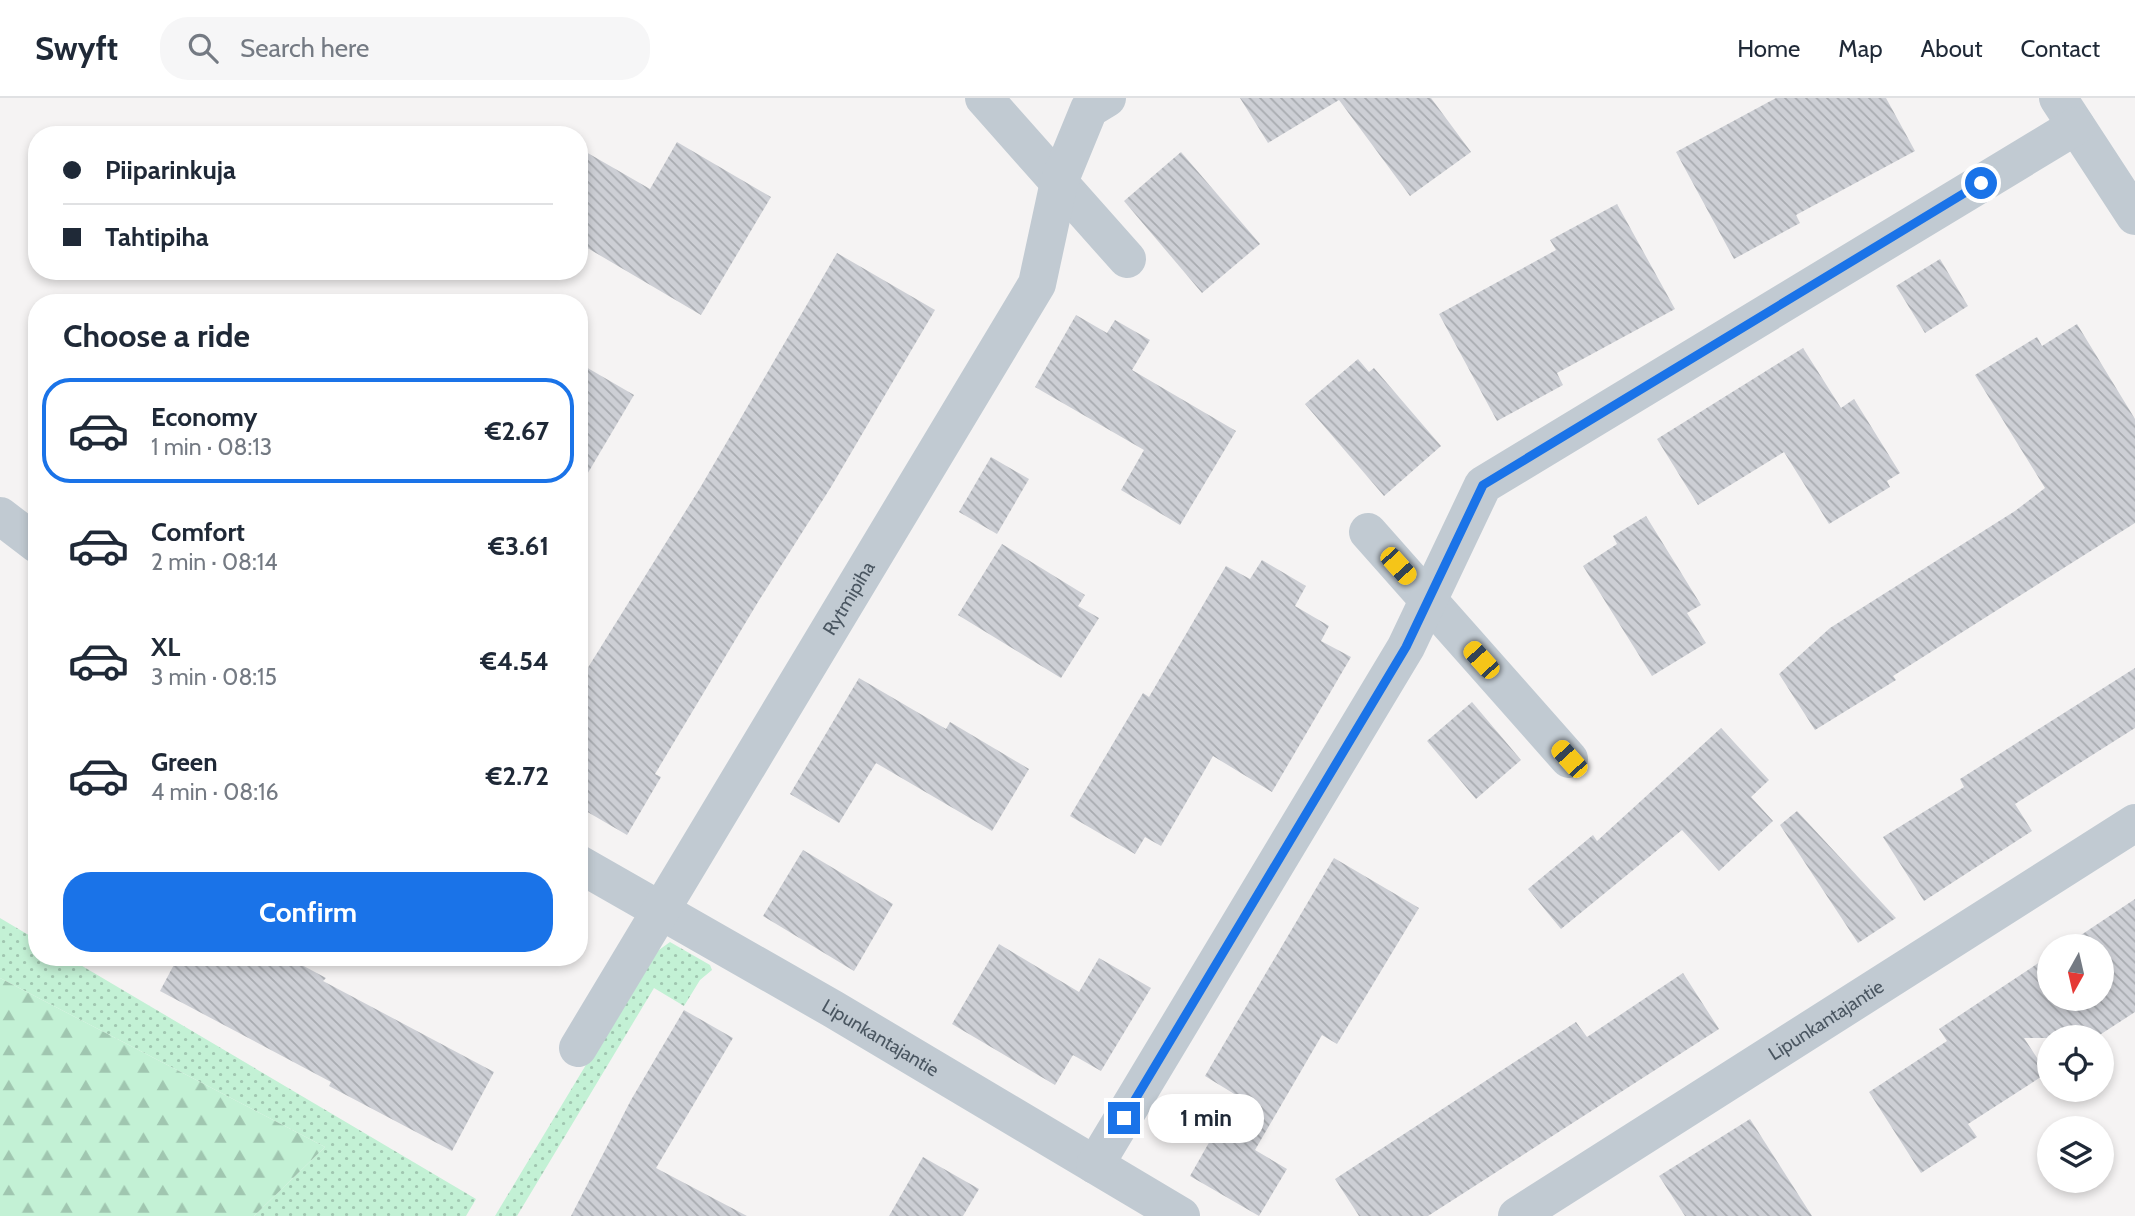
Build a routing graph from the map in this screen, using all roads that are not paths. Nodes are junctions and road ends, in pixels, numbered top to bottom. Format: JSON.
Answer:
{"nodes":[{"id":1,"x":984,"y":98,"type":"edge"},
{"id":2,"x":1098,"y":104,"type":"edge"},
{"id":3,"x":2067,"y":112,"type":"edge"},
{"id":4,"x":1059,"y":182,"type":"junction"},
{"id":5,"x":2135,"y":216,"type":"edge"},
{"id":6,"x":1127,"y":259,"type":"dead end"},
{"id":7,"x":0,"y":516,"type":"edge"},
{"id":8,"x":1368,"y":532,"type":"dead end"},
{"id":9,"x":28,"y":537,"type":"edge"},
{"id":10,"x":1428,"y":600,"type":"junction"},
{"id":11,"x":1569,"y":759,"type":"dead end"},
{"id":12,"x":2135,"y":823,"type":"edge"},
{"id":13,"x":588,"y":869,"type":"edge"},
{"id":14,"x":658,"y":911,"type":"junction"},
{"id":15,"x":578,"y":1048,"type":"dead end"},
{"id":16,"x":1096,"y":1165,"type":"junction"},
{"id":17,"x":1181,"y":1216,"type":"edge"},
{"id":18,"x":1517,"y":1216,"type":"edge"}],
"edges":[{"from":1,"to":4,"type":"street"},
{"from":2,"to":4,"type":"street","name":"Rytmipiha"},
{"from":3,"to":5,"type":"street"},
{"from":3,"to":10,"type":"street"},
{"from":4,"to":6,"type":"street"},
{"from":4,"to":14,"type":"street","name":"Rytmipiha"},
{"from":7,"to":9,"type":"street"},
{"from":8,"to":10,"type":"street"},
{"from":10,"to":11,"type":"street"},
{"from":10,"to":16,"type":"street"},
{"from":12,"to":18,"type":"street","name":"Lipunkantajantie"},
{"from":13,"to":14,"type":"street","name":"Lipunkantajantie"},
{"from":14,"to":15,"type":"street","name":"Rytmipiha"},
{"from":14,"to":16,"type":"street","name":"Lipunkantajantie"},
{"from":16,"to":17,"type":"street","name":"Lipunkantajantie"}]}
